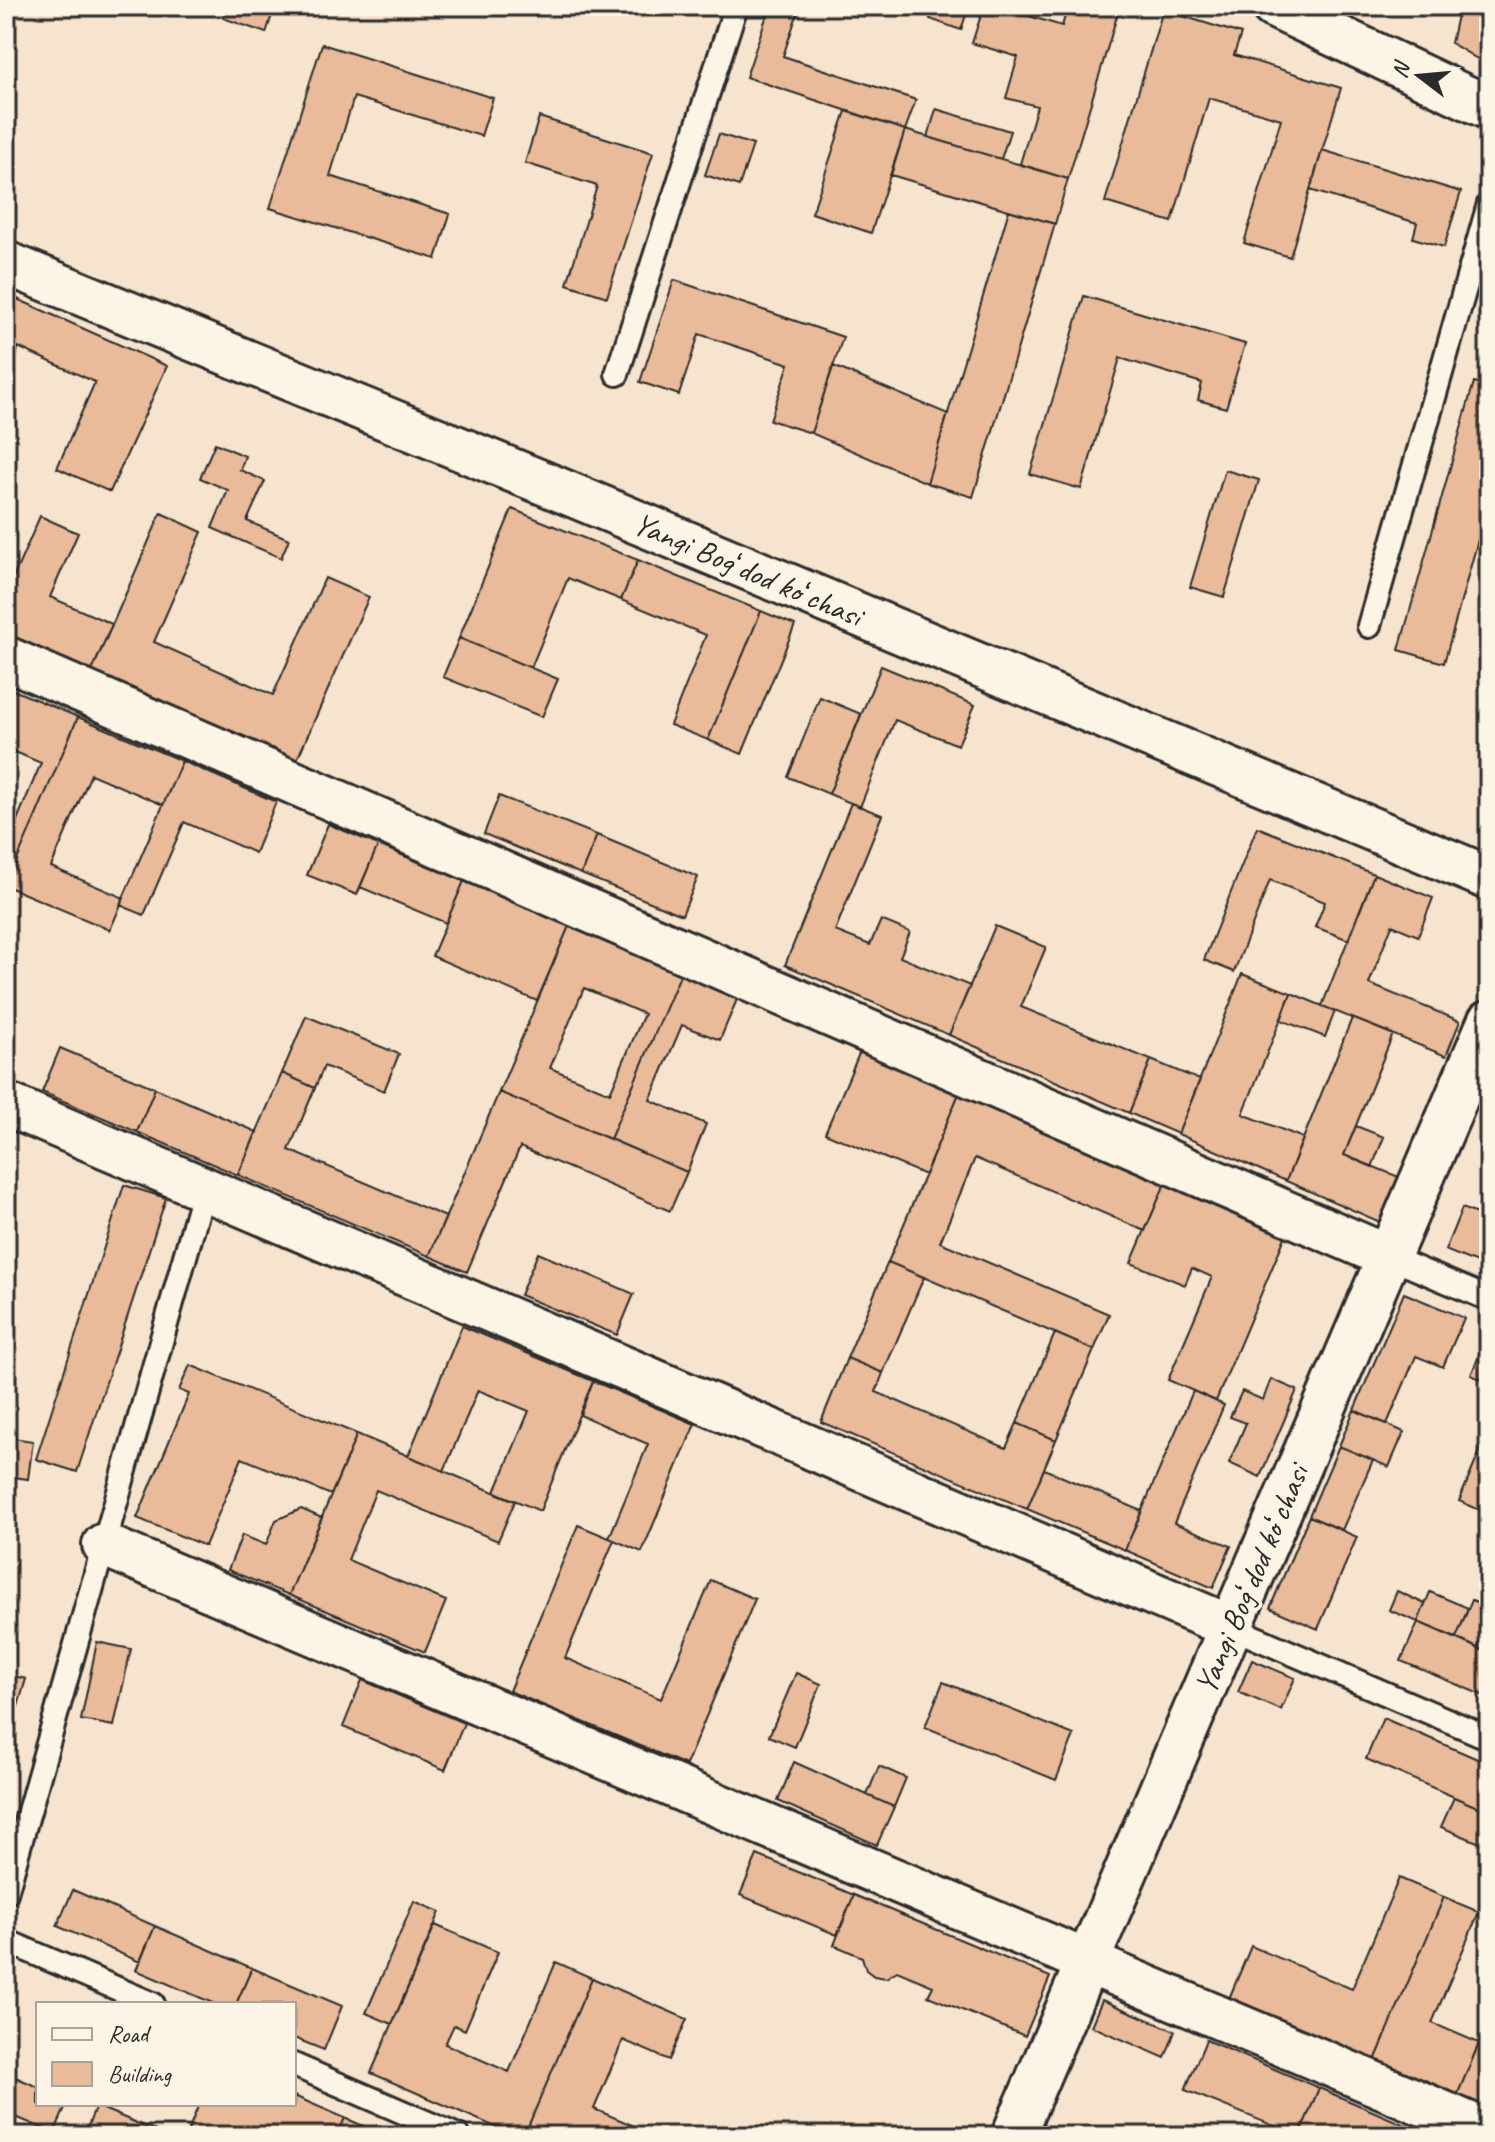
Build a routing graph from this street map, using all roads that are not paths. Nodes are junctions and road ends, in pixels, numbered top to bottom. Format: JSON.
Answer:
{"nodes":[{"id":1,"x":736,"y":6,"type":"edge"},
{"id":2,"x":1279,"y":8,"type":"edge"},
{"id":3,"x":1489,"y":108,"type":"edge"},
{"id":4,"x":1489,"y":204,"type":"edge"},
{"id":5,"x":6,"y":263,"type":"edge"},
{"id":6,"x":617,"y":374,"type":"dead end"},
{"id":7,"x":1369,"y":626,"type":"dead end"},
{"id":8,"x":6,"y":658,"type":"edge"},
{"id":9,"x":1489,"y":878,"type":"edge"},
{"id":10,"x":1489,"y":1022,"type":"edge"},
{"id":11,"x":6,"y":1104,"type":"edge"},
{"id":12,"x":204,"y":1189,"type":"junction"},
{"id":13,"x":1389,"y":1257,"type":"junction"},
{"id":14,"x":1489,"y":1299,"type":"edge"},
{"id":15,"x":104,"y":1545,"type":"junction"},
{"id":16,"x":1231,"y":1627,"type":"junction"},
{"id":17,"x":1489,"y":1738,"type":"edge"},
{"id":18,"x":6,"y":1893,"type":"edge"},
{"id":19,"x":6,"y":1941,"type":"edge"},
{"id":20,"x":1087,"y":1963,"type":"junction"},
{"id":21,"x":148,"y":2002,"type":"edge"},
{"id":22,"x":296,"y":2066,"type":"edge"},
{"id":23,"x":1489,"y":2132,"type":"edge"},
{"id":24,"x":458,"y":2136,"type":"edge"},
{"id":25,"x":1013,"y":2136,"type":"edge"}],
"edges":[{"from":1,"to":6,"type":"lane"},
{"from":2,"to":3,"type":"street"},
{"from":4,"to":7,"type":"lane"},
{"from":5,"to":9,"type":"street","name":"Yangi Bogʻdod koʻchasi"},
{"from":8,"to":13,"type":"street"},
{"from":10,"to":13,"type":"street","name":"Yangi Bogʻdod koʻchasi"},
{"from":11,"to":12,"type":"street"},
{"from":12,"to":15,"type":"lane"},
{"from":12,"to":16,"type":"street"},
{"from":13,"to":14,"type":"lane"},
{"from":13,"to":16,"type":"street","name":"Yangi Bogʻdod koʻchasi"},
{"from":15,"to":18,"type":"lane"},
{"from":15,"to":20,"type":"street"},
{"from":16,"to":17,"type":"lane"},
{"from":16,"to":20,"type":"street","name":"Yangi Bogʻdod koʻchasi"},
{"from":19,"to":21,"type":"lane"},
{"from":20,"to":23,"type":"street"},
{"from":20,"to":25,"type":"street","name":"Yangi Bogʻdod koʻchasi"},
{"from":22,"to":24,"type":"lane"}]}
